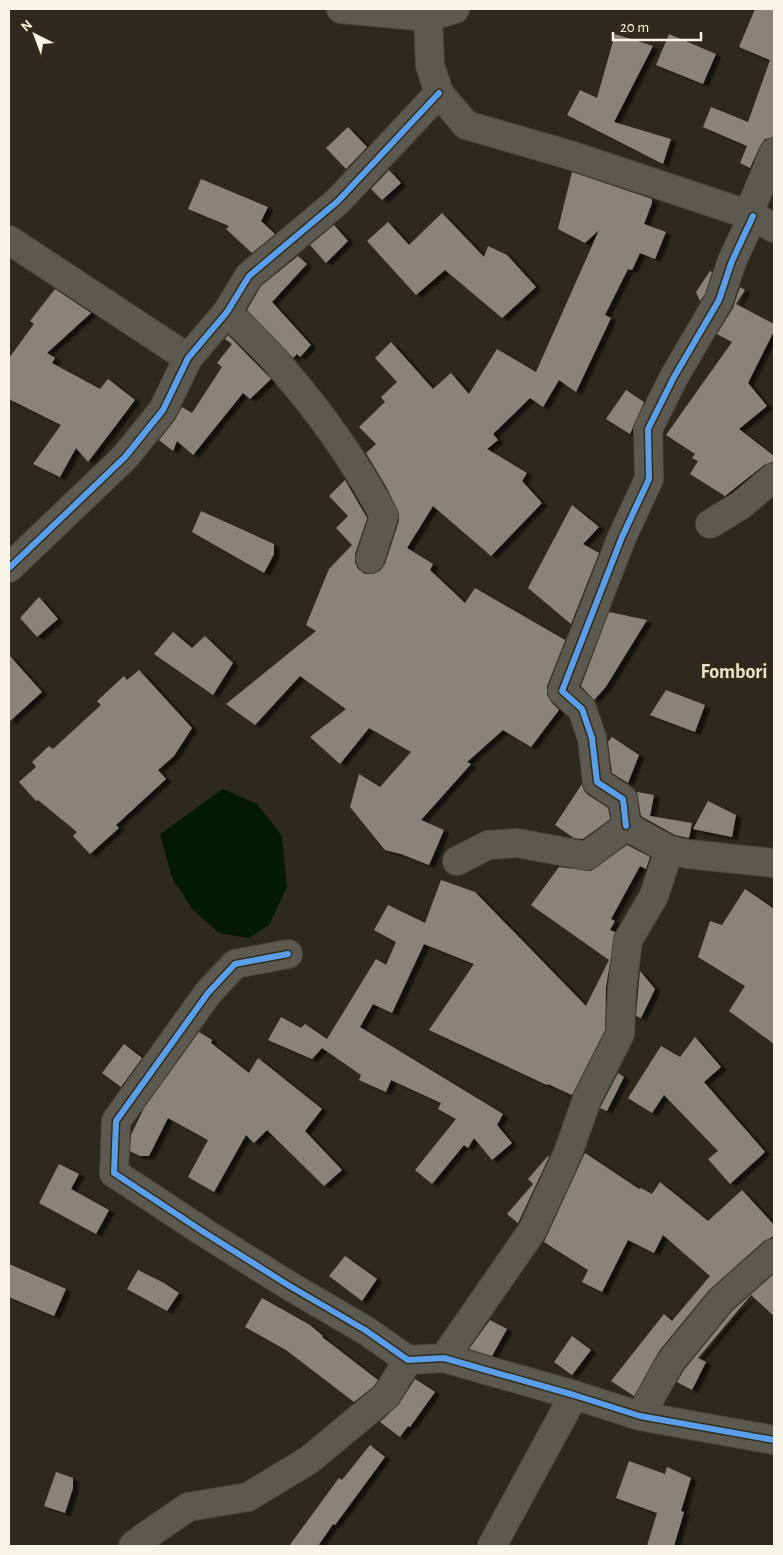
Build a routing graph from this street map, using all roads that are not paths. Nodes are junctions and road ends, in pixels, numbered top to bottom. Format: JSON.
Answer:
{"nodes":[{"id":1,"x":347,"y":9,"type":"edge"},
{"id":2,"x":455,"y":9,"type":"edge"},
{"id":3,"x":428,"y":18,"type":"junction"},
{"id":4,"x":439,"y":93,"type":"junction"},
{"id":5,"x":774,"y":152,"type":"edge"},
{"id":6,"x":759,"y":220,"type":"edge"},
{"id":7,"x":9,"y":240,"type":"edge"},
{"id":8,"x":227,"y":312,"type":"junction"},
{"id":9,"x":188,"y":358,"type":"junction"},
{"id":10,"x":774,"y":477,"type":"edge"},
{"id":11,"x":710,"y":524,"type":"dead end"},
{"id":12,"x":370,"y":559,"type":"dead end"},
{"id":13,"x":9,"y":568,"type":"edge"},
{"id":14,"x":626,"y":826,"type":"junction"},
{"id":15,"x":669,"y":850,"type":"junction"},
{"id":16,"x":457,"y":861,"type":"dead end"},
{"id":17,"x":774,"y":863,"type":"edge"},
{"id":18,"x":288,"y":954,"type":"dead end"},
{"id":19,"x":774,"y":1253,"type":"edge"},
{"id":20,"x":444,"y":1358,"type":"junction"},
{"id":21,"x":408,"y":1360,"type":"junction"},
{"id":22,"x":574,"y":1395,"type":"junction"},
{"id":23,"x":640,"y":1416,"type":"junction"},
{"id":24,"x":774,"y":1440,"type":"edge"},
{"id":25,"x":133,"y":1546,"type":"edge"},
{"id":26,"x":492,"y":1546,"type":"edge"}],
"edges":[{"from":1,"to":3,"type":"street"},
{"from":2,"to":3,"type":"street"},
{"from":3,"to":4,"type":"street"},
{"from":4,"to":6,"type":"street"},
{"from":4,"to":8,"type":"street"},
{"from":5,"to":6,"type":"street"},
{"from":6,"to":14,"type":"street"},
{"from":7,"to":9,"type":"street"},
{"from":8,"to":9,"type":"street"},
{"from":8,"to":12,"type":"street"},
{"from":9,"to":13,"type":"street"},
{"from":10,"to":11,"type":"street"},
{"from":14,"to":15,"type":"street"},
{"from":14,"to":16,"type":"street"},
{"from":15,"to":17,"type":"street"},
{"from":15,"to":20,"type":"street"},
{"from":18,"to":21,"type":"street"},
{"from":19,"to":23,"type":"street"},
{"from":20,"to":21,"type":"street"},
{"from":20,"to":22,"type":"street"},
{"from":21,"to":25,"type":"street"},
{"from":22,"to":23,"type":"street"},
{"from":22,"to":26,"type":"street"},
{"from":23,"to":24,"type":"street"}]}
